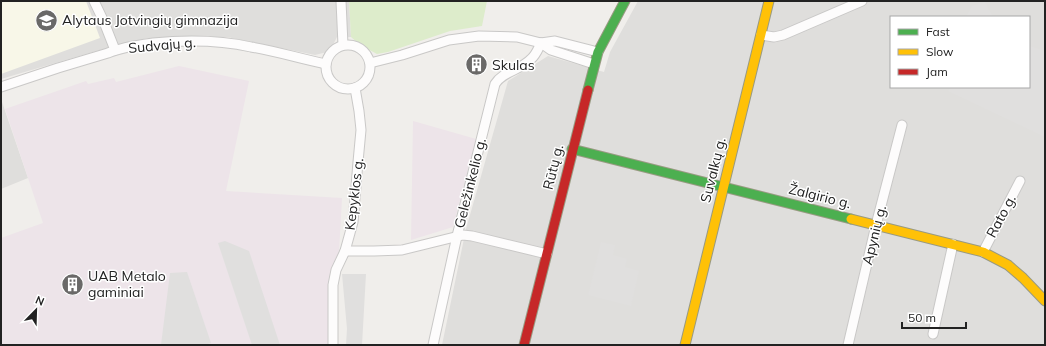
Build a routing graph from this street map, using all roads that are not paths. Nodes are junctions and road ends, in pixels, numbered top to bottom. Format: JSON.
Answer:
{"nodes":[{"id":1,"x":94,"y":1,"type":"edge"},
{"id":2,"x":340,"y":1,"type":"edge"},
{"id":3,"x":625,"y":1,"type":"edge"},
{"id":4,"x":769,"y":1,"type":"edge"},
{"id":5,"x":862,"y":1,"type":"edge"},
{"id":6,"x":761,"y":35,"type":"junction"},
{"id":7,"x":541,"y":43,"type":"junction"},
{"id":8,"x":343,"y":45,"type":"junction"},
{"id":9,"x":114,"y":50,"type":"junction"},
{"id":10,"x":598,"y":52,"type":"junction"},
{"id":11,"x":370,"y":63,"type":"junction"},
{"id":12,"x":326,"y":64,"type":"junction"},
{"id":13,"x":594,"y":64,"type":"junction"},
{"id":14,"x":1,"y":87,"type":"edge"},
{"id":15,"x":355,"y":88,"type":"junction"},
{"id":16,"x":902,"y":125,"type":"dead end"},
{"id":17,"x":572,"y":149,"type":"junction"},
{"id":18,"x":1020,"y":181,"type":"dead end"},
{"id":19,"x":723,"y":187,"type":"junction"},
{"id":20,"x":876,"y":225,"type":"junction"},
{"id":21,"x":456,"y":236,"type":"junction"},
{"id":22,"x":953,"y":244,"type":"junction"},
{"id":23,"x":345,"y":251,"type":"junction"},
{"id":24,"x":983,"y":252,"type":"junction"},
{"id":25,"x":547,"y":254,"type":"junction"},
{"id":26,"x":1045,"y":301,"type":"edge"},
{"id":27,"x":932,"y":334,"type":"dead end"},
{"id":28,"x":333,"y":345,"type":"edge"},
{"id":29,"x":433,"y":345,"type":"edge"},
{"id":30,"x":524,"y":345,"type":"edge"},
{"id":31,"x":685,"y":345,"type":"edge"},
{"id":32,"x":848,"y":345,"type":"edge"}],
"edges":[{"from":1,"to":9,"type":"street"},
{"from":2,"to":8,"type":"street"},
{"from":3,"to":10,"type":"street","name":"Rūtų g."},
{"from":4,"to":6,"type":"street","name":"Suvalkų g."},
{"from":5,"to":6,"type":"street"},
{"from":6,"to":19,"type":"street","name":"Suvalkų g."},
{"from":7,"to":10,"type":"street"},
{"from":7,"to":11,"type":"street"},
{"from":7,"to":13,"type":"street"},
{"from":7,"to":21,"type":"street","name":"Geležinkelio g."},
{"from":8,"to":11,"type":"street"},
{"from":8,"to":12,"type":"street"},
{"from":9,"to":12,"type":"street","name":"Sudvajų g."},
{"from":9,"to":14,"type":"street","name":"Sudvajų g."},
{"from":10,"to":13,"type":"street","name":"Rūtų g."},
{"from":11,"to":15,"type":"street"},
{"from":12,"to":15,"type":"street"},
{"from":13,"to":17,"type":"street","name":"Rūtų g."},
{"from":15,"to":23,"type":"street","name":"Kepyklos g."},
{"from":16,"to":20,"type":"street","name":"Apynių g."},
{"from":17,"to":19,"type":"street","name":"Žalgirio g."},
{"from":17,"to":25,"type":"street","name":"Rūtų g."},
{"from":18,"to":24,"type":"street","name":"Rato g."},
{"from":19,"to":20,"type":"street","name":"Žalgirio g."},
{"from":19,"to":31,"type":"street","name":"Suvalkų g."},
{"from":20,"to":22,"type":"street","name":"Žalgirio g."},
{"from":20,"to":32,"type":"street","name":"Apynių g."},
{"from":21,"to":23,"type":"street"},
{"from":21,"to":25,"type":"street"},
{"from":21,"to":29,"type":"street","name":"Geležinkelio g."},
{"from":22,"to":24,"type":"street","name":"Žalgirio g."},
{"from":22,"to":27,"type":"street"},
{"from":23,"to":28,"type":"street","name":"Kepyklos g."},
{"from":24,"to":26,"type":"street","name":"Žalgirio g."},
{"from":25,"to":30,"type":"street","name":"Rūtų g."}]}
